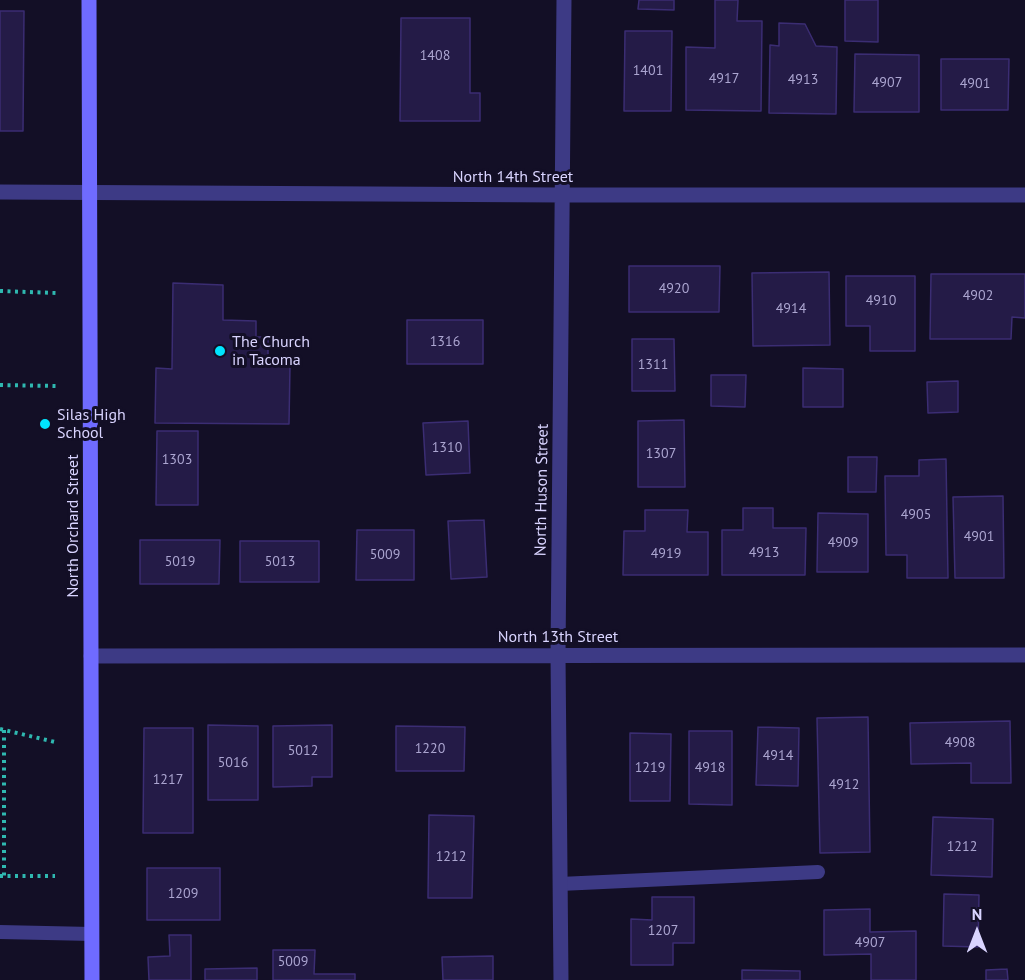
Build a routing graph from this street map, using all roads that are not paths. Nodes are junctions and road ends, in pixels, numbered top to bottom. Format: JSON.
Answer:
{"nodes":[{"id":1,"x":89,"y":0,"type":"edge"},
{"id":2,"x":564,"y":0,"type":"edge"},
{"id":3,"x":0,"y":192,"type":"edge"},
{"id":4,"x":89,"y":192,"type":"junction"},
{"id":5,"x":563,"y":195,"type":"junction"},
{"id":6,"x":1025,"y":195,"type":"edge"},
{"id":7,"x":1025,"y":655,"type":"edge"},
{"id":8,"x":91,"y":656,"type":"junction"},
{"id":9,"x":558,"y":656,"type":"junction"},
{"id":10,"x":818,"y":872,"type":"dead end"},
{"id":11,"x":560,"y":884,"type":"junction"},
{"id":12,"x":0,"y":932,"type":"edge"},
{"id":13,"x":92,"y":934,"type":"junction"},
{"id":14,"x":92,"y":980,"type":"edge"},
{"id":15,"x":561,"y":980,"type":"edge"}],
"edges":[{"from":1,"to":4,"type":"street","name":"North Orchard Street"},
{"from":2,"to":5,"type":"street","name":"North Huson Street"},
{"from":3,"to":4,"type":"street","name":"North 14th Street"},
{"from":4,"to":5,"type":"street","name":"North 14th Street"},
{"from":4,"to":8,"type":"street","name":"North Orchard Street"},
{"from":5,"to":6,"type":"street","name":"North 14th Street"},
{"from":5,"to":9,"type":"street","name":"North Huson Street"},
{"from":7,"to":9,"type":"street","name":"North 13th Street"},
{"from":8,"to":9,"type":"street","name":"North 13th Street"},
{"from":8,"to":13,"type":"street","name":"North Orchard Street"},
{"from":9,"to":11,"type":"street","name":"North Huson Street"},
{"from":10,"to":11,"type":"lane"},
{"from":11,"to":15,"type":"street","name":"North Huson Street"},
{"from":12,"to":13,"type":"lane"},
{"from":13,"to":14,"type":"street","name":"North Orchard Street"}]}
